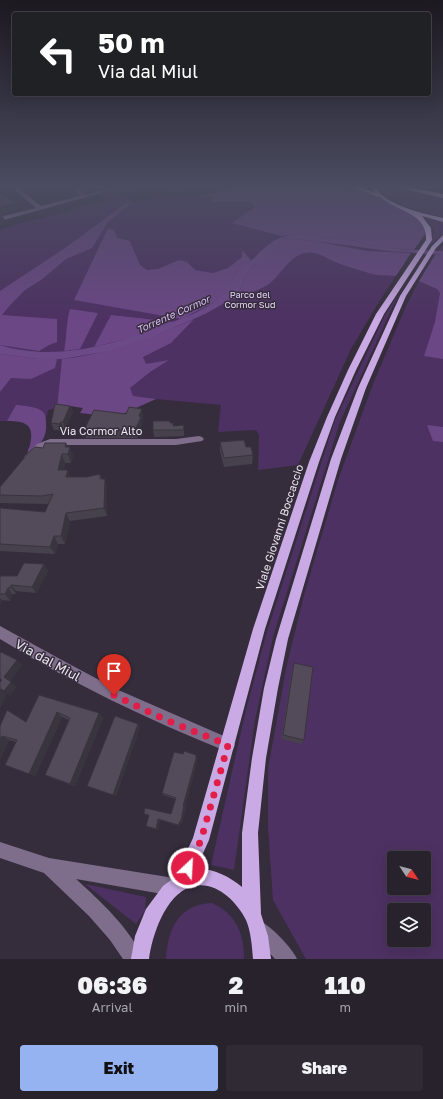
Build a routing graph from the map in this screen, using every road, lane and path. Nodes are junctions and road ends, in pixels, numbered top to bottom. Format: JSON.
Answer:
{"nodes":[{"id":1,"x":430,"y":232,"type":"edge"},
{"id":2,"x":440,"y":239,"type":"edge"},
{"id":3,"x":402,"y":288,"type":"junction"},
{"id":4,"x":199,"y":439,"type":"dead end"},
{"id":5,"x":20,"y":466,"type":"edge"},
{"id":6,"x":0,"y":632,"type":"edge"},
{"id":7,"x":228,"y":745,"type":"junction"},
{"id":8,"x":0,"y":850,"type":"edge"},
{"id":9,"x":49,"y":866,"type":"junction"},
{"id":10,"x":178,"y":885,"type":"junction"},
{"id":11,"x":255,"y":921,"type":"junction"},
{"id":12,"x":134,"y":959,"type":"edge"},
{"id":13,"x":140,"y":959,"type":"edge"},
{"id":14,"x":262,"y":959,"type":"edge"},
{"id":15,"x":288,"y":959,"type":"edge"}],
"edges":[{"from":1,"to":3,"type":"main road","name":"Viale Giovanni Boccaccio"},
{"from":2,"to":3,"type":"main road","name":"Viale Giovanni Boccaccio"},
{"from":3,"to":7,"type":"main road","name":"Viale Giovanni Boccaccio"},
{"from":3,"to":11,"type":"main road","name":"Viale Giovanni Boccaccio"},
{"from":4,"to":5,"type":"street","name":"Via Cormor Alto"},
{"from":6,"to":7,"type":"street","name":"Via dal Miul"},
{"from":7,"to":10,"type":"main road","name":"Viale Giovanni Boccaccio"},
{"from":8,"to":9,"type":"street"},
{"from":9,"to":10,"type":"street"},
{"from":9,"to":12,"type":"street"},
{"from":10,"to":11,"type":"main road"},
{"from":10,"to":13,"type":"main road","name":"Viale Giovanni Boccaccio"},
{"from":11,"to":14,"type":"main road","name":"Viale Giovanni Boccaccio"},
{"from":11,"to":15,"type":"street"}]}
